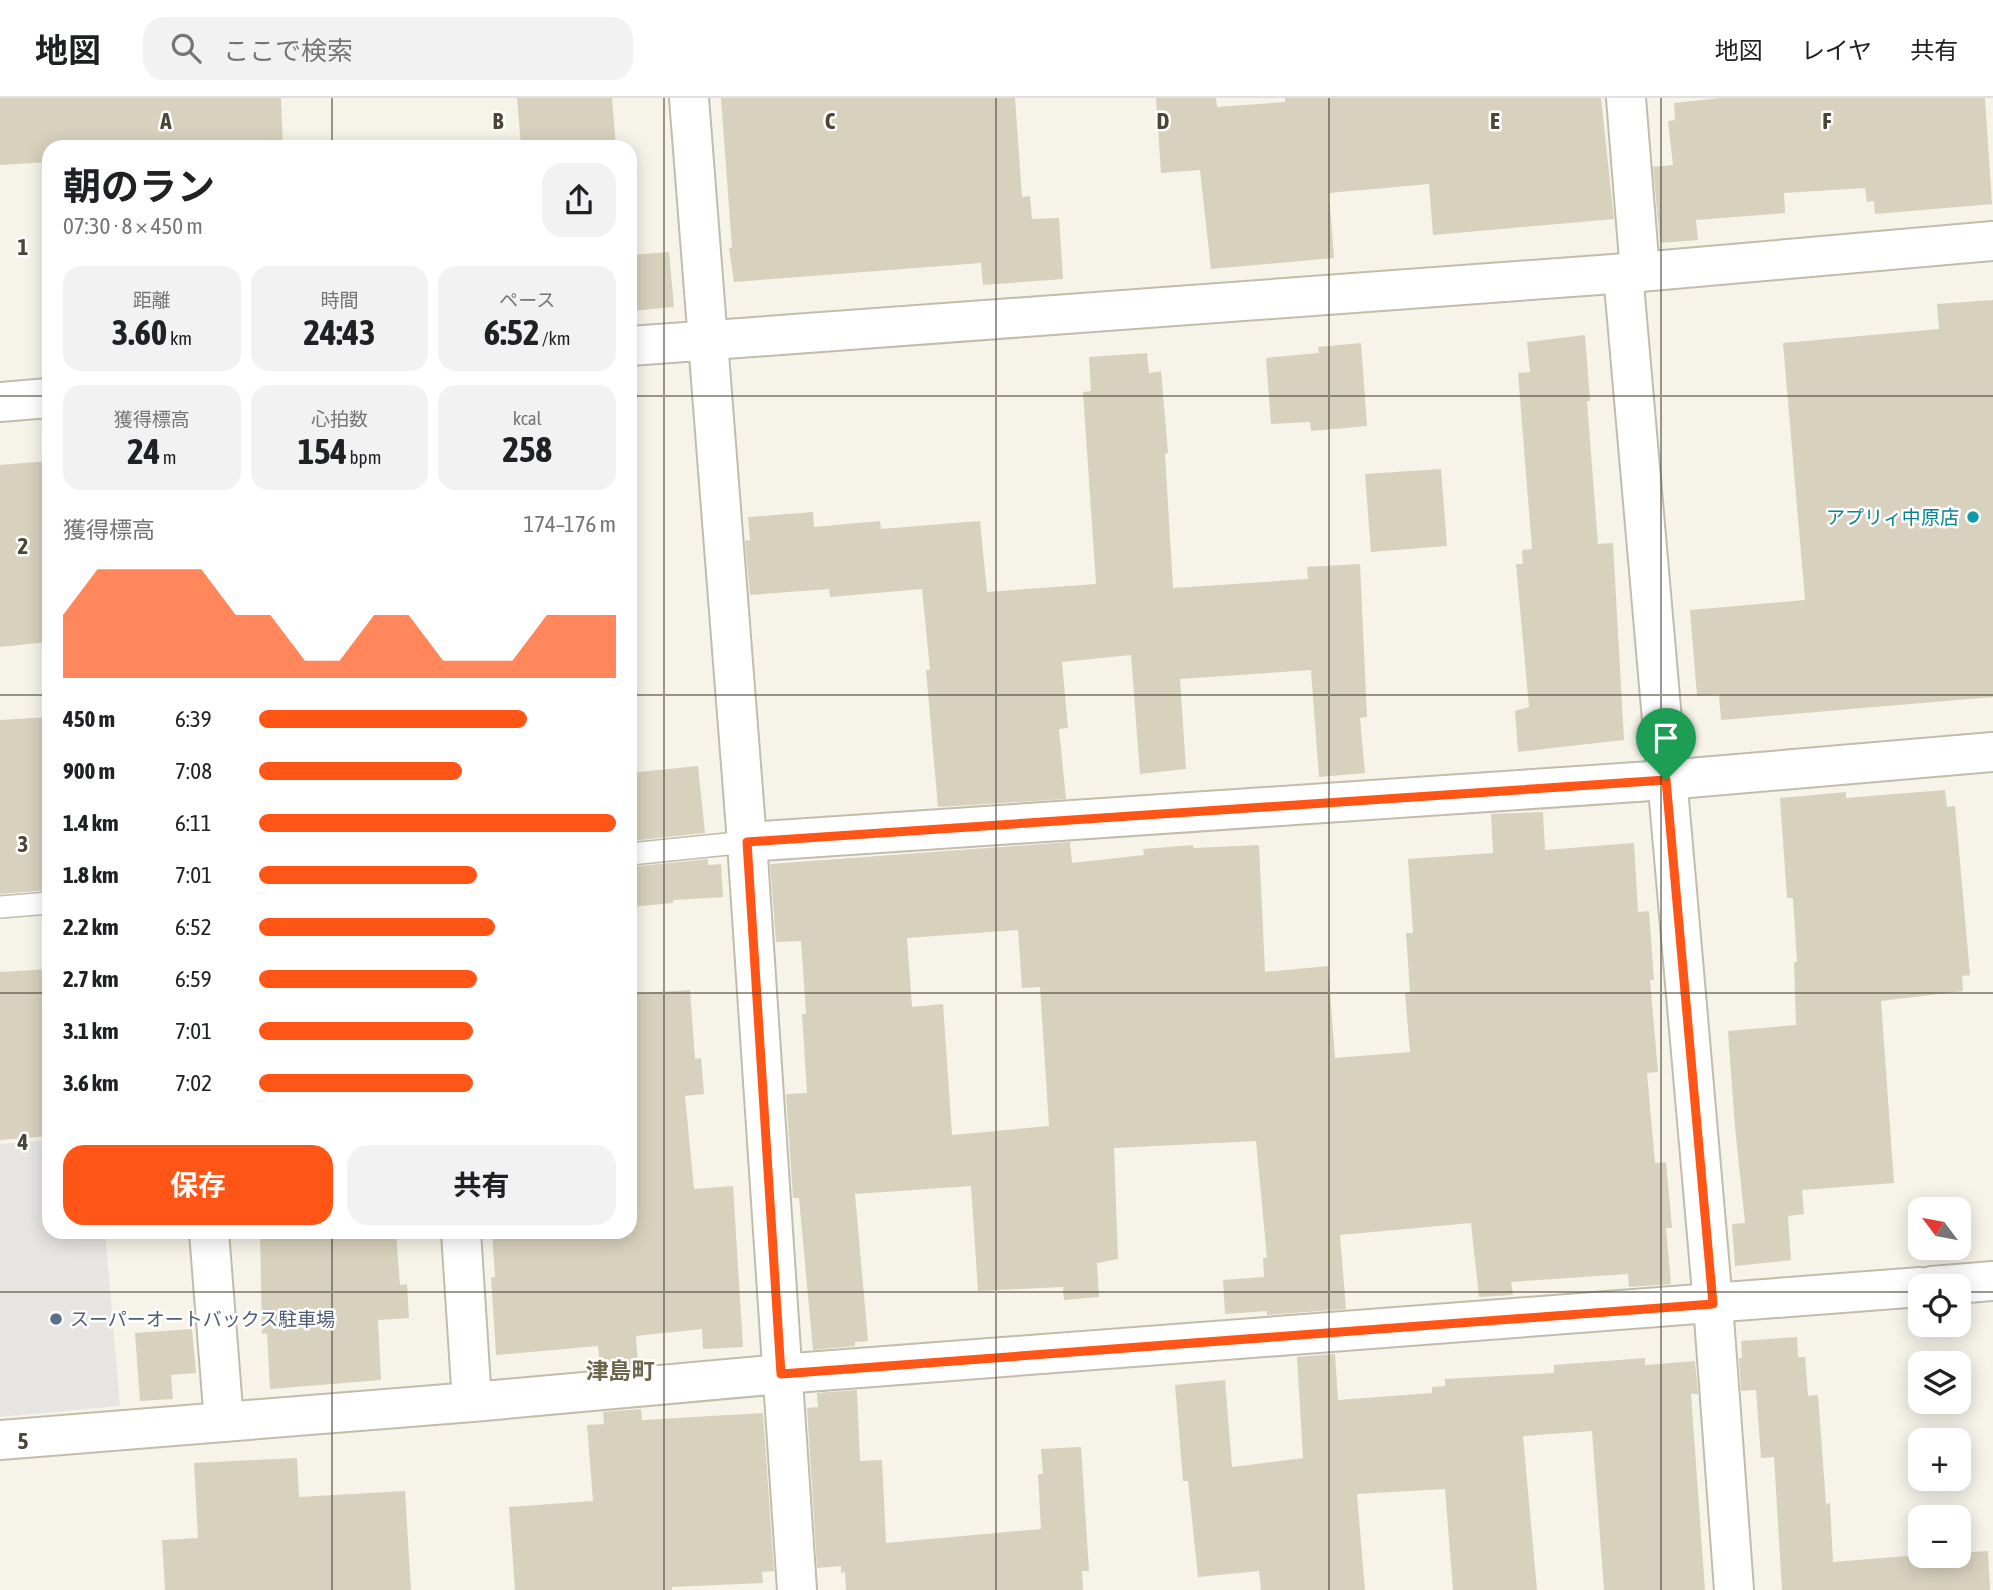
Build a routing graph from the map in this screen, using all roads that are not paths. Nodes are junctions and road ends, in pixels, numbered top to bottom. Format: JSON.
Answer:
{"nodes":[{"id":1,"x":690,"y":98,"type":"edge"},
{"id":2,"x":1626,"y":98,"type":"edge"},
{"id":3,"x":1993,"y":241,"type":"edge"},
{"id":4,"x":1632,"y":272,"type":"junction"},
{"id":5,"x":708,"y":339,"type":"junction"},
{"id":6,"x":637,"y":345,"type":"edge"},
{"id":7,"x":42,"y":398,"type":"edge"},
{"id":8,"x":0,"y":402,"type":"edge"},
{"id":9,"x":1993,"y":752,"type":"edge"},
{"id":10,"x":1666,"y":780,"type":"junction"},
{"id":11,"x":747,"y":842,"type":"junction"},
{"id":12,"x":637,"y":853,"type":"edge"},
{"id":13,"x":42,"y":904,"type":"edge"},
{"id":14,"x":0,"y":907,"type":"edge"},
{"id":15,"x":210,"y":1239,"type":"edge"},
{"id":16,"x":461,"y":1239,"type":"edge"},
{"id":17,"x":1993,"y":1281,"type":"edge"},
{"id":18,"x":1971,"y":1283,"type":"edge"},
{"id":19,"x":1908,"y":1288,"type":"edge"},
{"id":20,"x":1713,"y":1304,"type":"junction"},
{"id":21,"x":781,"y":1374,"type":"junction"},
{"id":22,"x":472,"y":1402,"type":"junction"},
{"id":23,"x":224,"y":1422,"type":"junction"},
{"id":24,"x":0,"y":1440,"type":"edge"},
{"id":25,"x":797,"y":1590,"type":"edge"},
{"id":26,"x":1734,"y":1590,"type":"edge"}],
"edges":[{"from":1,"to":5,"type":"street"},
{"from":2,"to":4,"type":"street"},
{"from":3,"to":4,"type":"street"},
{"from":4,"to":5,"type":"street"},
{"from":4,"to":10,"type":"street"},
{"from":5,"to":6,"type":"street"},
{"from":5,"to":11,"type":"street"},
{"from":7,"to":8,"type":"street"},
{"from":9,"to":10,"type":"street"},
{"from":10,"to":11,"type":"street"},
{"from":10,"to":20,"type":"street"},
{"from":11,"to":12,"type":"lane"},
{"from":11,"to":21,"type":"street"},
{"from":13,"to":14,"type":"lane"},
{"from":15,"to":23,"type":"street"},
{"from":16,"to":22,"type":"street"},
{"from":17,"to":18,"type":"street"},
{"from":19,"to":20,"type":"street"},
{"from":20,"to":21,"type":"street"},
{"from":20,"to":26,"type":"street"},
{"from":21,"to":22,"type":"street"},
{"from":21,"to":25,"type":"street"},
{"from":22,"to":23,"type":"street"},
{"from":23,"to":24,"type":"street"}]}
